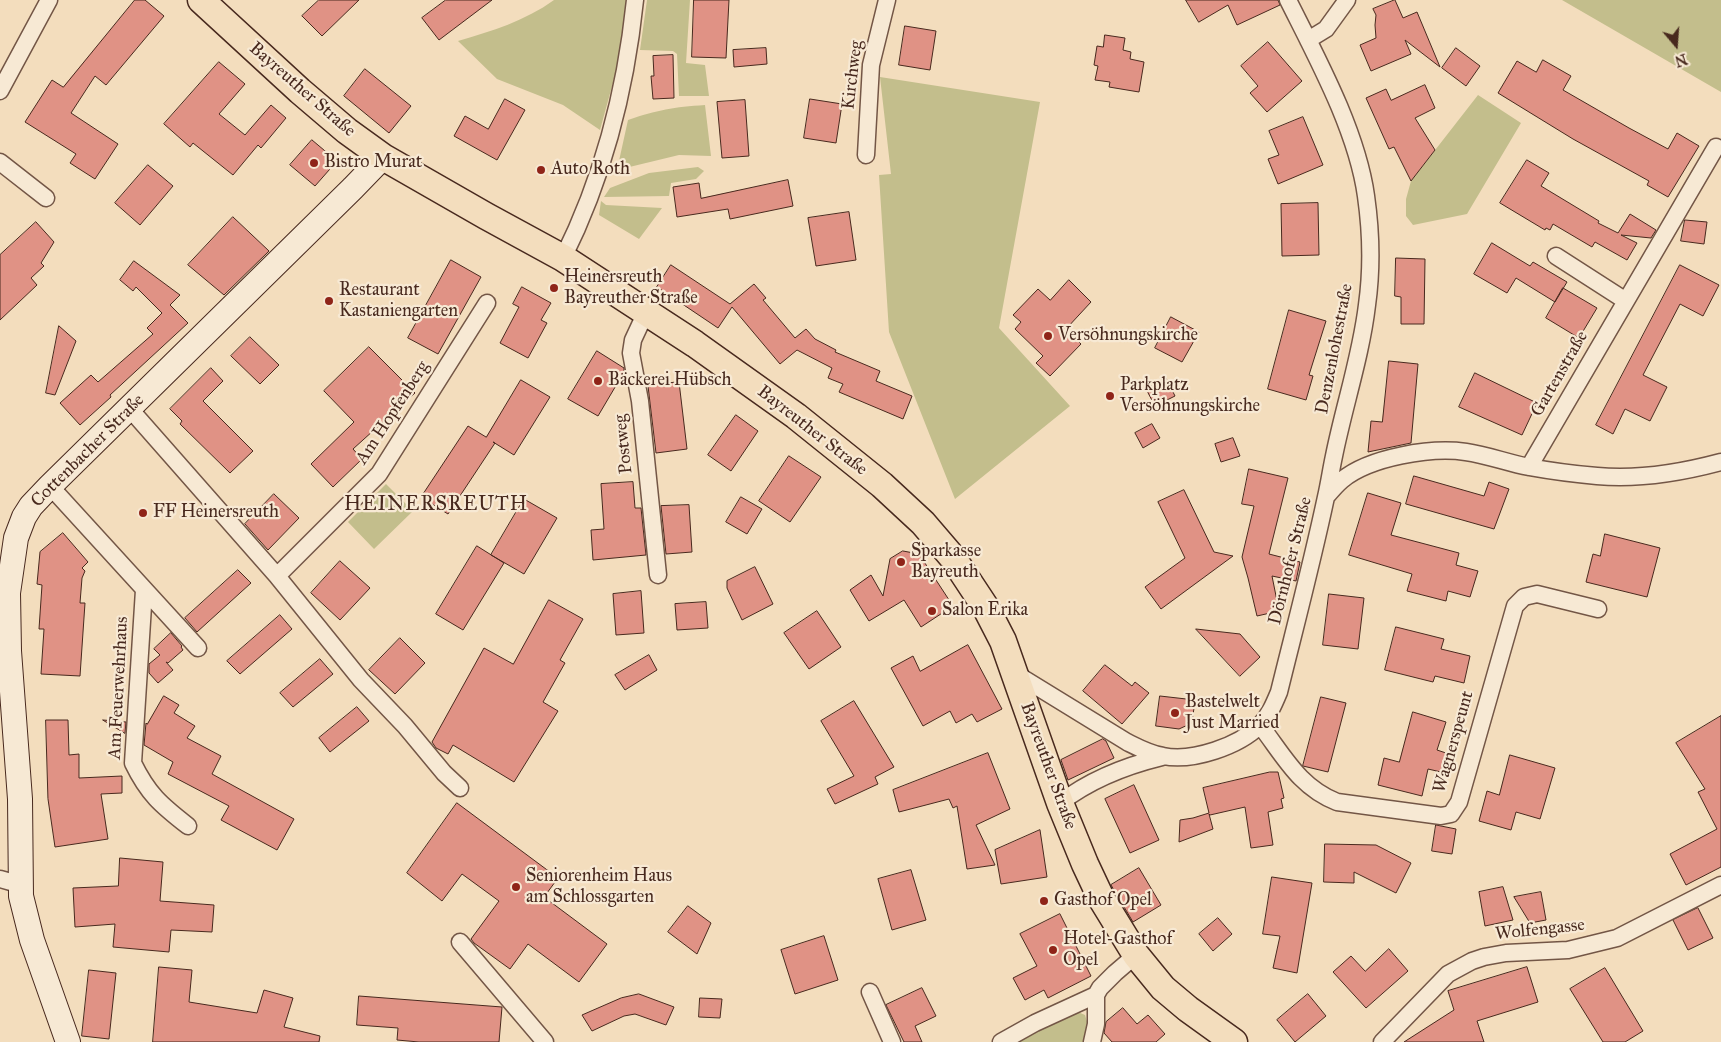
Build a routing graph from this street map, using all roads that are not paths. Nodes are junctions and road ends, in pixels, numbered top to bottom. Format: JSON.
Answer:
{"nodes":[{"id":1,"x":49,"y":0,"type":"edge"},
{"id":2,"x":201,"y":0,"type":"edge"},
{"id":3,"x":635,"y":0,"type":"edge"},
{"id":4,"x":887,"y":0,"type":"edge"},
{"id":5,"x":1288,"y":0,"type":"edge"},
{"id":6,"x":1347,"y":0,"type":"edge"},
{"id":7,"x":1308,"y":40,"type":"junction"},
{"id":8,"x":0,"y":92,"type":"edge"},
{"id":9,"x":1716,"y":147,"type":"dead end"},
{"id":10,"x":866,"y":155,"type":"dead end"},
{"id":11,"x":383,"y":157,"type":"junction"},
{"id":12,"x":0,"y":162,"type":"edge"},
{"id":13,"x":46,"y":198,"type":"dead end"},
{"id":14,"x":1556,"y":256,"type":"dead end"},
{"id":15,"x":564,"y":258,"type":"junction"},
{"id":16,"x":1626,"y":301,"type":"junction"},
{"id":17,"x":487,"y":304,"type":"dead end"},
{"id":18,"x":646,"y":312,"type":"junction"},
{"id":19,"x":130,"y":409,"type":"junction"},
{"id":20,"x":1721,"y":462,"type":"edge"},
{"id":21,"x":1529,"y":467,"type":"junction"},
{"id":22,"x":50,"y":486,"type":"junction"},
{"id":23,"x":1326,"y":497,"type":"junction"},
{"id":24,"x":658,"y":575,"type":"dead end"},
{"id":25,"x":277,"y":576,"type":"junction"},
{"id":26,"x":144,"y":590,"type":"junction"},
{"id":27,"x":1598,"y":609,"type":"dead end"},
{"id":28,"x":198,"y":648,"type":"dead end"},
{"id":29,"x":1013,"y":672,"type":"junction"},
{"id":30,"x":1260,"y":725,"type":"junction"},
{"id":31,"x":1164,"y":756,"type":"junction"},
{"id":32,"x":460,"y":788,"type":"dead end"},
{"id":33,"x":1060,"y":803,"type":"junction"},
{"id":34,"x":188,"y":826,"type":"dead end"},
{"id":35,"x":11,"y":880,"type":"edge"},
{"id":36,"x":1721,"y":885,"type":"edge"},
{"id":37,"x":460,"y":942,"type":"dead end"},
{"id":38,"x":1136,"y":956,"type":"junction"},
{"id":39,"x":870,"y":992,"type":"dead end"},
{"id":40,"x":1096,"y":995,"type":"junction"},
{"id":41,"x":68,"y":1042,"type":"edge"},
{"id":42,"x":545,"y":1042,"type":"edge"},
{"id":43,"x":892,"y":1042,"type":"edge"},
{"id":44,"x":1001,"y":1042,"type":"edge"},
{"id":45,"x":1092,"y":1042,"type":"edge"},
{"id":46,"x":1234,"y":1042,"type":"edge"},
{"id":47,"x":1382,"y":1042,"type":"edge"}],
"edges":[{"from":1,"to":8,"type":"street"},
{"from":2,"to":11,"type":"main road","name":"Bayreuther Straße"},
{"from":3,"to":15,"type":"street"},
{"from":4,"to":10,"type":"street","name":"Kirchweg"},
{"from":5,"to":7,"type":"street","name":"Denzenlohestraße"},
{"from":6,"to":7,"type":"street"},
{"from":7,"to":23,"type":"street","name":"Denzenlohestraße"},
{"from":9,"to":16,"type":"street","name":"Gartenstraße"},
{"from":11,"to":15,"type":"main road","name":"Bayreuther Straße"},
{"from":11,"to":19,"type":"street","name":"Cottenbacher Straße"},
{"from":12,"to":13,"type":"street"},
{"from":14,"to":16,"type":"street"},
{"from":15,"to":18,"type":"main road","name":"Bayreuther Straße"},
{"from":16,"to":21,"type":"street","name":"Gartenstraße"},
{"from":17,"to":25,"type":"street","name":"Am Hopfenberg"},
{"from":18,"to":24,"type":"street","name":"Postweg"},
{"from":18,"to":29,"type":"main road","name":"Bayreuther Straße"},
{"from":19,"to":22,"type":"street","name":"Cottenbacher Straße"},
{"from":19,"to":25,"type":"street"},
{"from":20,"to":21,"type":"street","name":"Dörnhofer Straße"},
{"from":21,"to":23,"type":"street","name":"Dörnhofer Straße"},
{"from":22,"to":26,"type":"street"},
{"from":22,"to":35,"type":"street","name":"Cottenbacher Straße"},
{"from":23,"to":30,"type":"street","name":"Dörnhofer Straße"},
{"from":25,"to":32,"type":"street"},
{"from":26,"to":28,"type":"street"},
{"from":26,"to":34,"type":"street","name":"Am Feuerwehrhaus"},
{"from":27,"to":30,"type":"street","name":"Wagnerspeunt"},
{"from":29,"to":31,"type":"street","name":"Dörnhofer Straße"},
{"from":29,"to":33,"type":"main road","name":"Bayreuther Straße"},
{"from":30,"to":31,"type":"street","name":"Dörnhofer Straße"},
{"from":31,"to":33,"type":"street","name":"Dörnhofer Straße"},
{"from":33,"to":38,"type":"main road","name":"Bayreuther Straße"},
{"from":35,"to":41,"type":"street","name":"Cottenbacher Straße"},
{"from":36,"to":47,"type":"street","name":"Wolfengasse"},
{"from":37,"to":42,"type":"street"},
{"from":38,"to":40,"type":"street"},
{"from":38,"to":46,"type":"main road","name":"Bayreuther Straße"},
{"from":39,"to":43,"type":"street"},
{"from":40,"to":44,"type":"street"},
{"from":40,"to":45,"type":"street"}]}
